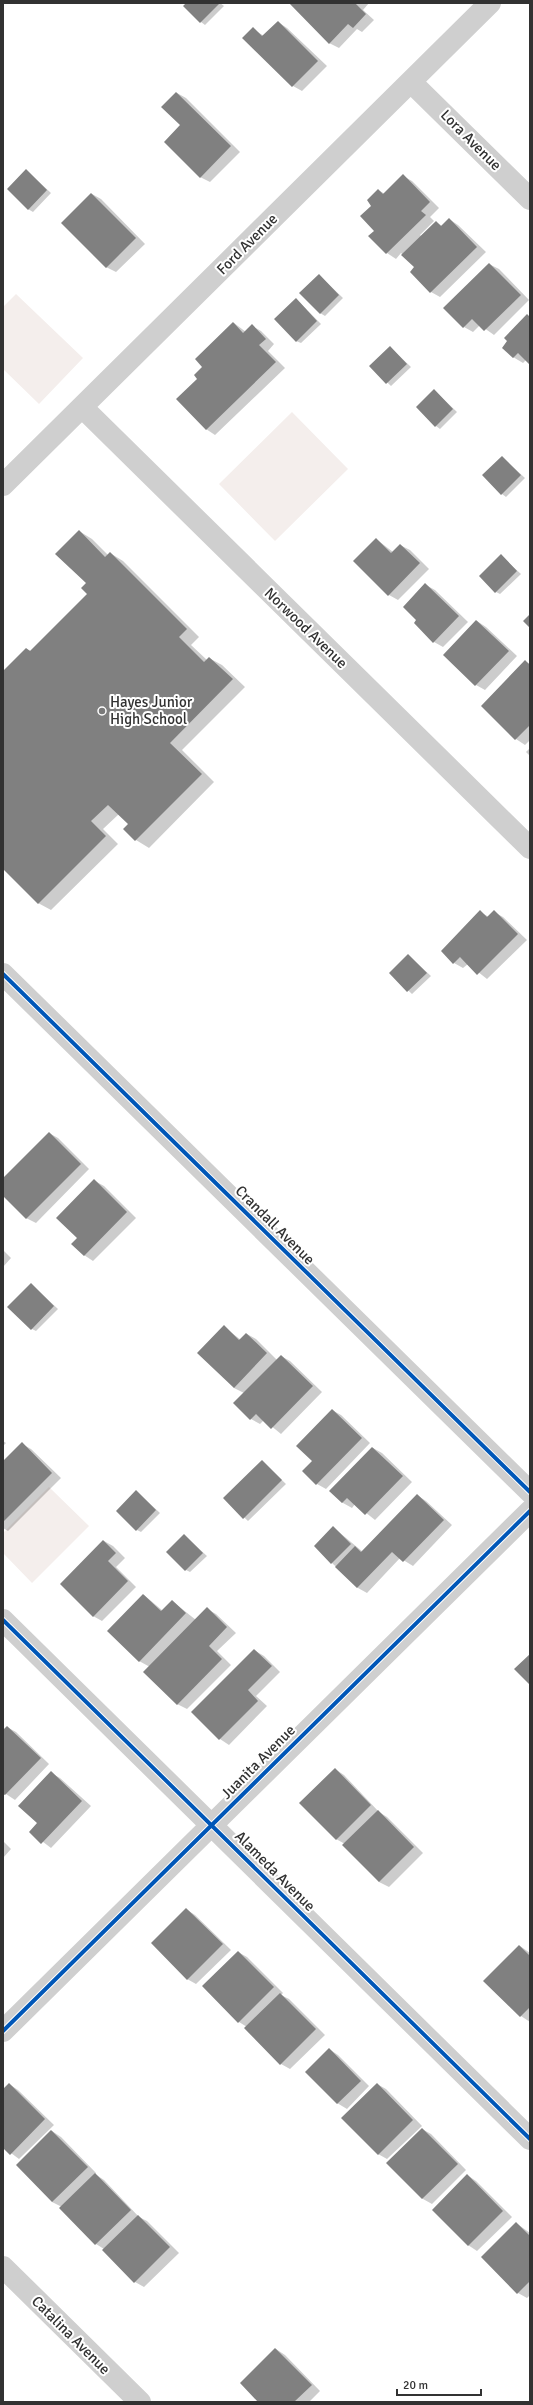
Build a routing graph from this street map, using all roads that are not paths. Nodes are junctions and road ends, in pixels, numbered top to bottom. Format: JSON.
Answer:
{"nodes":[{"id":1,"x":490,"y":3,"type":"edge"},
{"id":2,"x":411,"y":82,"type":"junction"},
{"id":3,"x":530,"y":199,"type":"edge"},
{"id":4,"x":82,"y":407,"type":"junction"},
{"id":5,"x":3,"y":485,"type":"edge"},
{"id":6,"x":530,"y":848,"type":"edge"},
{"id":7,"x":3,"y":974,"type":"edge"},
{"id":8,"x":530,"y":1492,"type":"edge"},
{"id":9,"x":530,"y":1511,"type":"edge"},
{"id":10,"x":3,"y":1620,"type":"edge"},
{"id":11,"x":211,"y":1825,"type":"junction"},
{"id":12,"x":3,"y":2031,"type":"edge"},
{"id":13,"x":530,"y":2139,"type":"edge"},
{"id":14,"x":3,"y":2267,"type":"edge"},
{"id":15,"x":140,"y":2402,"type":"edge"}],
"edges":[{"from":1,"to":2,"type":"street","name":"Ford Avenue"},
{"from":2,"to":3,"type":"street","name":"Lora Avenue"},
{"from":2,"to":4,"type":"street","name":"Ford Avenue"},
{"from":4,"to":5,"type":"street","name":"Ford Avenue"},
{"from":4,"to":6,"type":"street","name":"Norwood Avenue"},
{"from":7,"to":8,"type":"street","name":"Crandall Avenue"},
{"from":9,"to":11,"type":"street","name":"Juanita Avenue"},
{"from":10,"to":11,"type":"street","name":"Alameda Avenue"},
{"from":11,"to":12,"type":"street","name":"Juanita Avenue"},
{"from":11,"to":13,"type":"street","name":"Alameda Avenue"},
{"from":14,"to":15,"type":"street","name":"Catalina Avenue"}]}
